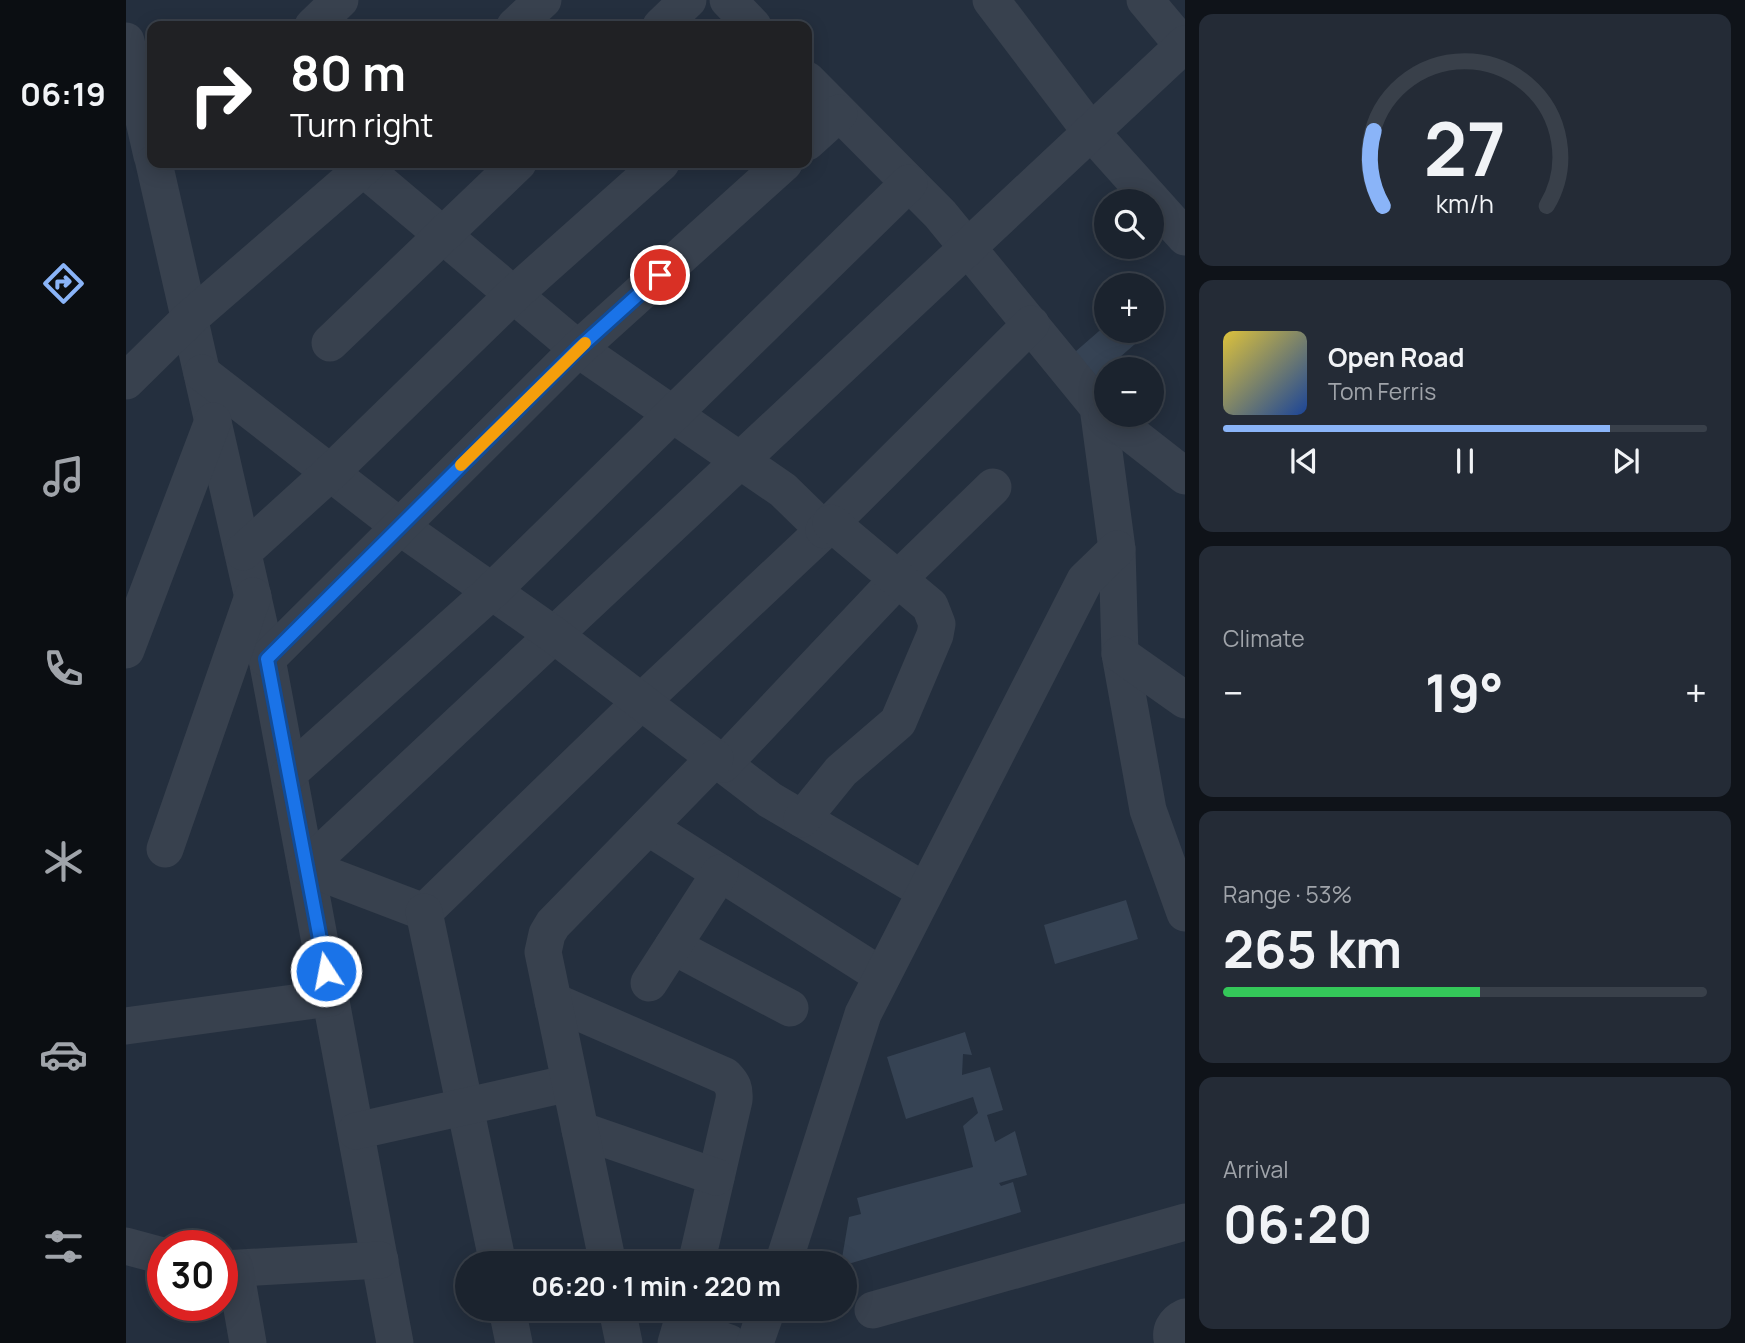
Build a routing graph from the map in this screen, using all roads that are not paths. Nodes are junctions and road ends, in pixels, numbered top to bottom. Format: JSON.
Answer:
{"nodes":[{"id":1,"x":340,"y":0,"type":"edge"},
{"id":2,"x":543,"y":0,"type":"edge"},
{"id":3,"x":688,"y":0,"type":"edge"},
{"id":4,"x":728,"y":0,"type":"edge"},
{"id":5,"x":991,"y":0,"type":"edge"},
{"id":6,"x":1145,"y":0,"type":"edge"},
{"id":7,"x":318,"y":21,"type":"edge"},
{"id":8,"x":520,"y":21,"type":"edge"},
{"id":9,"x":666,"y":21,"type":"edge"},
{"id":10,"x":748,"y":21,"type":"edge"},
{"id":11,"x":126,"y":41,"type":"edge"},
{"id":12,"x":1184,"y":46,"type":"edge"},
{"id":13,"x":812,"y":85,"type":"edge"},
{"id":14,"x":839,"y":113,"type":"junction"},
{"id":15,"x":147,"y":120,"type":"edge"},
{"id":16,"x":1091,"y":132,"type":"junction"},
{"id":17,"x":812,"y":137,"type":"edge"},
{"id":18,"x":160,"y":168,"type":"edge"},
{"id":19,"x":364,"y":168,"type":"edge"},
{"id":20,"x":368,"y":168,"type":"edge"},
{"id":21,"x":513,"y":168,"type":"edge"},
{"id":22,"x":655,"y":168,"type":"edge"},
{"id":23,"x":778,"y":168,"type":"edge"},
{"id":24,"x":909,"y":183,"type":"junction"},
{"id":25,"x":442,"y":235,"type":"junction"},
{"id":26,"x":1185,"y":237,"type":"edge"},
{"id":27,"x":968,"y":247,"type":"junction"},
{"id":28,"x":513,"y":295,"type":"junction"},
{"id":29,"x":189,"y":319,"type":"junction"},
{"id":30,"x":1031,"y":324,"type":"junction"},
{"id":31,"x":330,"y":343,"type":"dead end"},
{"id":32,"x":578,"y":349,"type":"junction"},
{"id":33,"x":131,"y":367,"type":"edge"},
{"id":34,"x":202,"y":373,"type":"junction"},
{"id":35,"x":1094,"y":400,"type":"edge"},
{"id":36,"x":673,"y":415,"type":"junction"},
{"id":37,"x":213,"y":421,"type":"junction"},
{"id":38,"x":1105,"y":427,"type":"edge"},
{"id":39,"x":1123,"y":427,"type":"edge"},
{"id":40,"x":739,"y":461,"type":"junction"},
{"id":41,"x":330,"y":473,"type":"junction"},
{"id":42,"x":1185,"y":476,"type":"edge"},
{"id":43,"x":993,"y":487,"type":"dead end"},
{"id":44,"x":399,"y":526,"type":"junction"},
{"id":45,"x":828,"y":526,"type":"junction"},
{"id":46,"x":1117,"y":550,"type":"junction"},
{"id":47,"x":243,"y":552,"type":"junction"},
{"id":48,"x":898,"y":579,"type":"junction"},
{"id":49,"x":491,"y":592,"type":"junction"},
{"id":50,"x":253,"y":596,"type":"junction"},
{"id":51,"x":554,"y":635,"type":"junction"},
{"id":52,"x":126,"y":650,"type":"edge"},
{"id":53,"x":1121,"y":654,"type":"junction"},
{"id":54,"x":267,"y":659,"type":"junction"},
{"id":55,"x":1185,"y":700,"type":"edge"},
{"id":56,"x":641,"y":702,"type":"junction"},
{"id":57,"x":719,"y":761,"type":"junction"},
{"id":58,"x":289,"y":773,"type":"junction"},
{"id":59,"x":802,"y":819,"type":"junction"},
{"id":60,"x":1153,"y":823,"type":"junction"},
{"id":61,"x":648,"y":827,"type":"junction"},
{"id":62,"x":164,"y":849,"type":"dead end"},
{"id":63,"x":1185,"y":852,"type":"edge"},
{"id":64,"x":306,"y":867,"type":"junction"},
{"id":65,"x":720,"y":873,"type":"junction"},
{"id":66,"x":925,"y":891,"type":"junction"},
{"id":67,"x":424,"y":912,"type":"junction"},
{"id":68,"x":1185,"y":913,"type":"edge"},
{"id":69,"x":673,"y":946,"type":"junction"},
{"id":70,"x":882,"y":976,"type":"junction"},
{"id":71,"x":649,"y":983,"type":"dead end"},
{"id":72,"x":330,"y":998,"type":"junction"},
{"id":73,"x":553,"y":1001,"type":"junction"},
{"id":74,"x":790,"y":1008,"type":"dead end"},
{"id":75,"x":126,"y":1026,"type":"edge"},
{"id":76,"x":570,"y":1083,"type":"junction"},
{"id":77,"x":466,"y":1107,"type":"junction"},
{"id":78,"x":580,"y":1130,"type":"junction"},
{"id":79,"x":356,"y":1131,"type":"junction"},
{"id":80,"x":716,"y":1177,"type":"junction"},
{"id":81,"x":1185,"y":1222,"type":"edge"},
{"id":82,"x":126,"y":1246,"type":"edge"},
{"id":83,"x":495,"y":1251,"type":"edge"},
{"id":84,"x":605,"y":1251,"type":"edge"},
{"id":85,"x":699,"y":1251,"type":"edge"},
{"id":86,"x":787,"y":1251,"type":"edge"},
{"id":87,"x":147,"y":1252,"type":"edge"},
{"id":88,"x":380,"y":1261,"type":"junction"},
{"id":89,"x":238,"y":1268,"type":"edge"},
{"id":90,"x":238,"y":1306,"type":"edge"},
{"id":91,"x":873,"y":1310,"type":"dead end"},
{"id":92,"x":1185,"y":1317,"type":"edge"},
{"id":93,"x":509,"y":1321,"type":"edge"},
{"id":94,"x":620,"y":1321,"type":"edge"},
{"id":95,"x":763,"y":1321,"type":"edge"},
{"id":96,"x":681,"y":1326,"type":"edge"},
{"id":97,"x":248,"y":1343,"type":"edge"},
{"id":98,"x":395,"y":1343,"type":"edge"},
{"id":99,"x":514,"y":1343,"type":"edge"},
{"id":100,"x":625,"y":1343,"type":"edge"},
{"id":101,"x":729,"y":1343,"type":"edge"},
{"id":102,"x":755,"y":1343,"type":"edge"},
{"id":103,"x":1173,"y":1343,"type":"edge"}],
"edges":[{"from":1,"to":7,"type":"street"},
{"from":2,"to":8,"type":"street"},
{"from":3,"to":9,"type":"street"},
{"from":4,"to":10,"type":"street"},
{"from":5,"to":16,"type":"street"},
{"from":6,"to":12,"type":"street"},
{"from":11,"to":15,"type":"street"},
{"from":12,"to":16,"type":"street"},
{"from":13,"to":14,"type":"street"},
{"from":14,"to":17,"type":"street"},
{"from":14,"to":24,"type":"street"},
{"from":16,"to":26,"type":"street"},
{"from":16,"to":27,"type":"street"},
{"from":18,"to":29,"type":"street"},
{"from":19,"to":29,"type":"street"},
{"from":20,"to":25,"type":"street"},
{"from":21,"to":25,"type":"street"},
{"from":22,"to":28,"type":"street"},
{"from":23,"to":32,"type":"street"},
{"from":24,"to":27,"type":"street"},
{"from":24,"to":36,"type":"street"},
{"from":25,"to":28,"type":"street"},
{"from":25,"to":31,"type":"street"},
{"from":27,"to":30,"type":"street"},
{"from":27,"to":40,"type":"street"},
{"from":28,"to":32,"type":"street"},
{"from":28,"to":41,"type":"street"},
{"from":29,"to":33,"type":"street"},
{"from":29,"to":34,"type":"street"},
{"from":30,"to":35,"type":"street"},
{"from":30,"to":45,"type":"street"},
{"from":32,"to":36,"type":"street"},
{"from":32,"to":44,"type":"street"},
{"from":34,"to":37,"type":"street"},
{"from":34,"to":41,"type":"street"},
{"from":36,"to":40,"type":"street"},
{"from":36,"to":49,"type":"street"},
{"from":37,"to":47,"type":"street"},
{"from":37,"to":52,"type":"street"},
{"from":38,"to":46,"type":"street"},
{"from":39,"to":42,"type":"street"},
{"from":40,"to":45,"type":"street"},
{"from":40,"to":51,"type":"street"},
{"from":41,"to":44,"type":"street"},
{"from":41,"to":47,"type":"street"},
{"from":43,"to":48,"type":"street"},
{"from":44,"to":49,"type":"street"},
{"from":44,"to":54,"type":"street"},
{"from":45,"to":48,"type":"street"},
{"from":45,"to":56,"type":"street"},
{"from":46,"to":53,"type":"street"},
{"from":46,"to":66,"type":"street"},
{"from":47,"to":50,"type":"street"},
{"from":48,"to":57,"type":"street"},
{"from":48,"to":59,"type":"street"},
{"from":49,"to":51,"type":"street"},
{"from":49,"to":58,"type":"street"},
{"from":50,"to":54,"type":"street"},
{"from":50,"to":62,"type":"street"},
{"from":51,"to":56,"type":"street"},
{"from":51,"to":64,"type":"street"},
{"from":53,"to":55,"type":"street"},
{"from":53,"to":60,"type":"street"},
{"from":54,"to":58,"type":"street"},
{"from":56,"to":57,"type":"street"},
{"from":56,"to":67,"type":"street"},
{"from":57,"to":59,"type":"street"},
{"from":57,"to":61,"type":"street"},
{"from":58,"to":64,"type":"street"},
{"from":59,"to":66,"type":"street"},
{"from":60,"to":63,"type":"street"},
{"from":60,"to":68,"type":"street"},
{"from":61,"to":65,"type":"street"},
{"from":61,"to":73,"type":"street"},
{"from":64,"to":67,"type":"street"},
{"from":64,"to":72,"type":"street"},
{"from":65,"to":69,"type":"street"},
{"from":65,"to":70,"type":"street"},
{"from":66,"to":70,"type":"street"},
{"from":67,"to":77,"type":"street"},
{"from":69,"to":71,"type":"street"},
{"from":69,"to":74,"type":"street"},
{"from":70,"to":86,"type":"street"},
{"from":72,"to":75,"type":"street"},
{"from":72,"to":79,"type":"street"},
{"from":73,"to":76,"type":"street"},
{"from":73,"to":80,"type":"street"},
{"from":76,"to":77,"type":"street"},
{"from":76,"to":78,"type":"street"},
{"from":77,"to":79,"type":"street"},
{"from":77,"to":83,"type":"street"},
{"from":78,"to":80,"type":"street"},
{"from":78,"to":84,"type":"street"},
{"from":79,"to":88,"type":"street"},
{"from":80,"to":85,"type":"street"},
{"from":81,"to":91,"type":"street"},
{"from":82,"to":87,"type":"street"},
{"from":88,"to":89,"type":"street"},
{"from":88,"to":98,"type":"street"},
{"from":90,"to":97,"type":"street"},
{"from":92,"to":103,"type":"street"},
{"from":93,"to":99,"type":"street"},
{"from":94,"to":100,"type":"street"},
{"from":95,"to":102,"type":"street"},
{"from":96,"to":101,"type":"street"}]}
